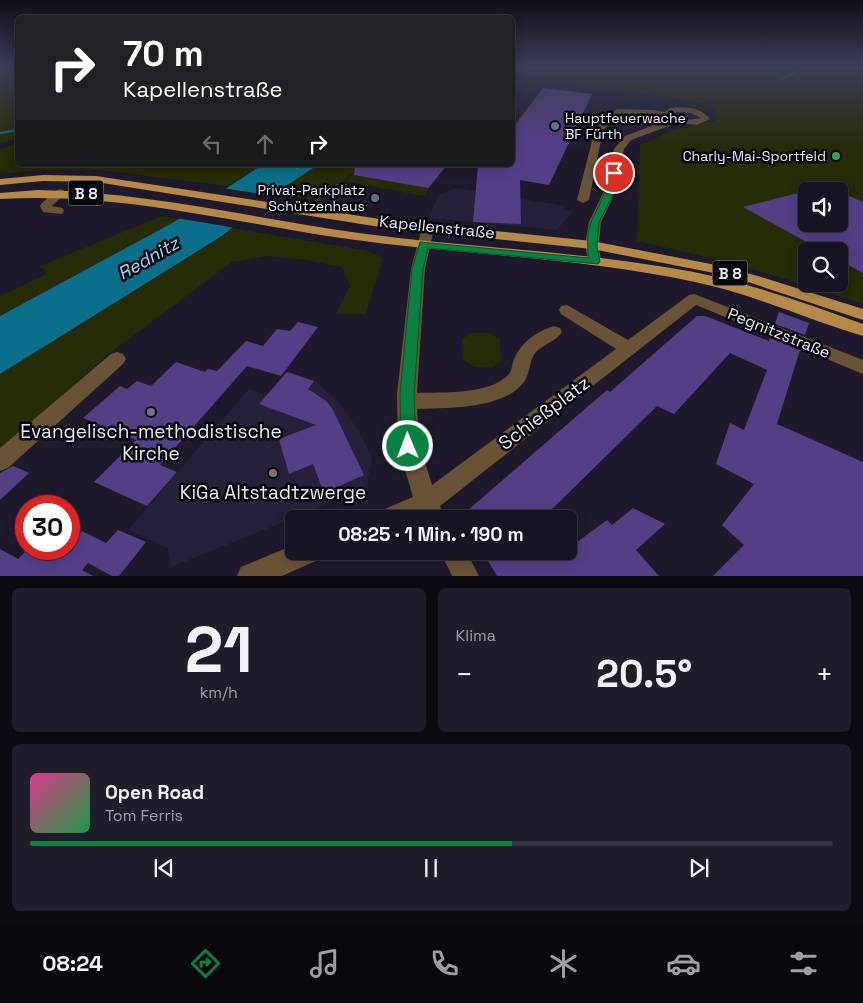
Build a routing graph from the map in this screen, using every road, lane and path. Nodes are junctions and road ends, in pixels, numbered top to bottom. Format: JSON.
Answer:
{"nodes":[{"id":1,"x":678,"y":101,"type":"dead end"},
{"id":2,"x":684,"y":110,"type":"junction"},
{"id":3,"x":673,"y":118,"type":"junction"},
{"id":4,"x":596,"y":148,"type":"junction"},
{"id":5,"x":619,"y":151,"type":"junction"},
{"id":6,"x":0,"y":182,"type":"edge"},
{"id":7,"x":61,"y":192,"type":"junction"},
{"id":8,"x":0,"y":196,"type":"edge"},
{"id":9,"x":583,"y":200,"type":"dead end"},
{"id":10,"x":58,"y":211,"type":"dead end"},
{"id":11,"x":426,"y":236,"type":"junction"},
{"id":12,"x":592,"y":246,"type":"junction"},
{"id":13,"x":594,"y":262,"type":"junction"},
{"id":14,"x":694,"y":299,"type":"joint"},
{"id":15,"x":567,"y":310,"type":"dead end"},
{"id":16,"x":863,"y":315,"type":"edge"},
{"id":17,"x":863,"y":330,"type":"edge"},
{"id":18,"x":554,"y":332,"type":"dead end"},
{"id":19,"x":629,"y":349,"type":"junction"},
{"id":20,"x":117,"y":359,"type":"dead end"},
{"id":21,"x":863,"y":367,"type":"edge"},
{"id":22,"x":408,"y":401,"type":"junction"},
{"id":23,"x":0,"y":462,"type":"edge"},
{"id":24,"x":430,"y":510,"type":"edge"},
{"id":25,"x":431,"y":510,"type":"edge"},
{"id":26,"x":288,"y":560,"type":"edge"},
{"id":27,"x":457,"y":560,"type":"edge"},
{"id":28,"x":250,"y":576,"type":"edge"},
{"id":29,"x":466,"y":576,"type":"edge"}],
"edges":[{"from":1,"to":2,"type":"street"},
{"from":2,"to":3,"type":"street"},
{"from":2,"to":3,"type":"street"},
{"from":3,"to":4,"type":"street"},
{"from":3,"to":5,"type":"street"},
{"from":4,"to":5,"type":"street"},
{"from":4,"to":9,"type":"street"},
{"from":5,"to":12,"type":"street"},
{"from":6,"to":11,"type":"main road","name":"Kapellenstraße","number":"B 8"},
{"from":7,"to":8,"type":"main road","name":"Kapellenstraße","number":"B 8"},
{"from":7,"to":10,"type":"street"},
{"from":7,"to":11,"type":"main road","name":"Kapellenstraße","number":"B 8"},
{"from":11,"to":12,"type":"main road","name":"Kapellenstraße","number":"B 8"},
{"from":11,"to":13,"type":"main road","name":"Kapellenstraße","number":"B 8"},
{"from":11,"to":22,"type":"street"},
{"from":12,"to":13,"type":"street"},
{"from":12,"to":16,"type":"main road","name":"Kapellenstraße","number":"B 8"},
{"from":13,"to":17,"type":"main road","name":"Kapellenstraße","number":"B 8"},
{"from":14,"to":19,"type":"street","name":"Schießplatz"},
{"from":14,"to":21,"type":"street","name":"Pegnitzstraße"},
{"from":15,"to":19,"type":"street"},
{"from":18,"to":22,"type":"street"},
{"from":19,"to":25,"type":"street","name":"Schießplatz"},
{"from":20,"to":23,"type":"street"},
{"from":22,"to":24,"type":"street"},
{"from":26,"to":28,"type":"street"},
{"from":27,"to":29,"type":"street"}]}
